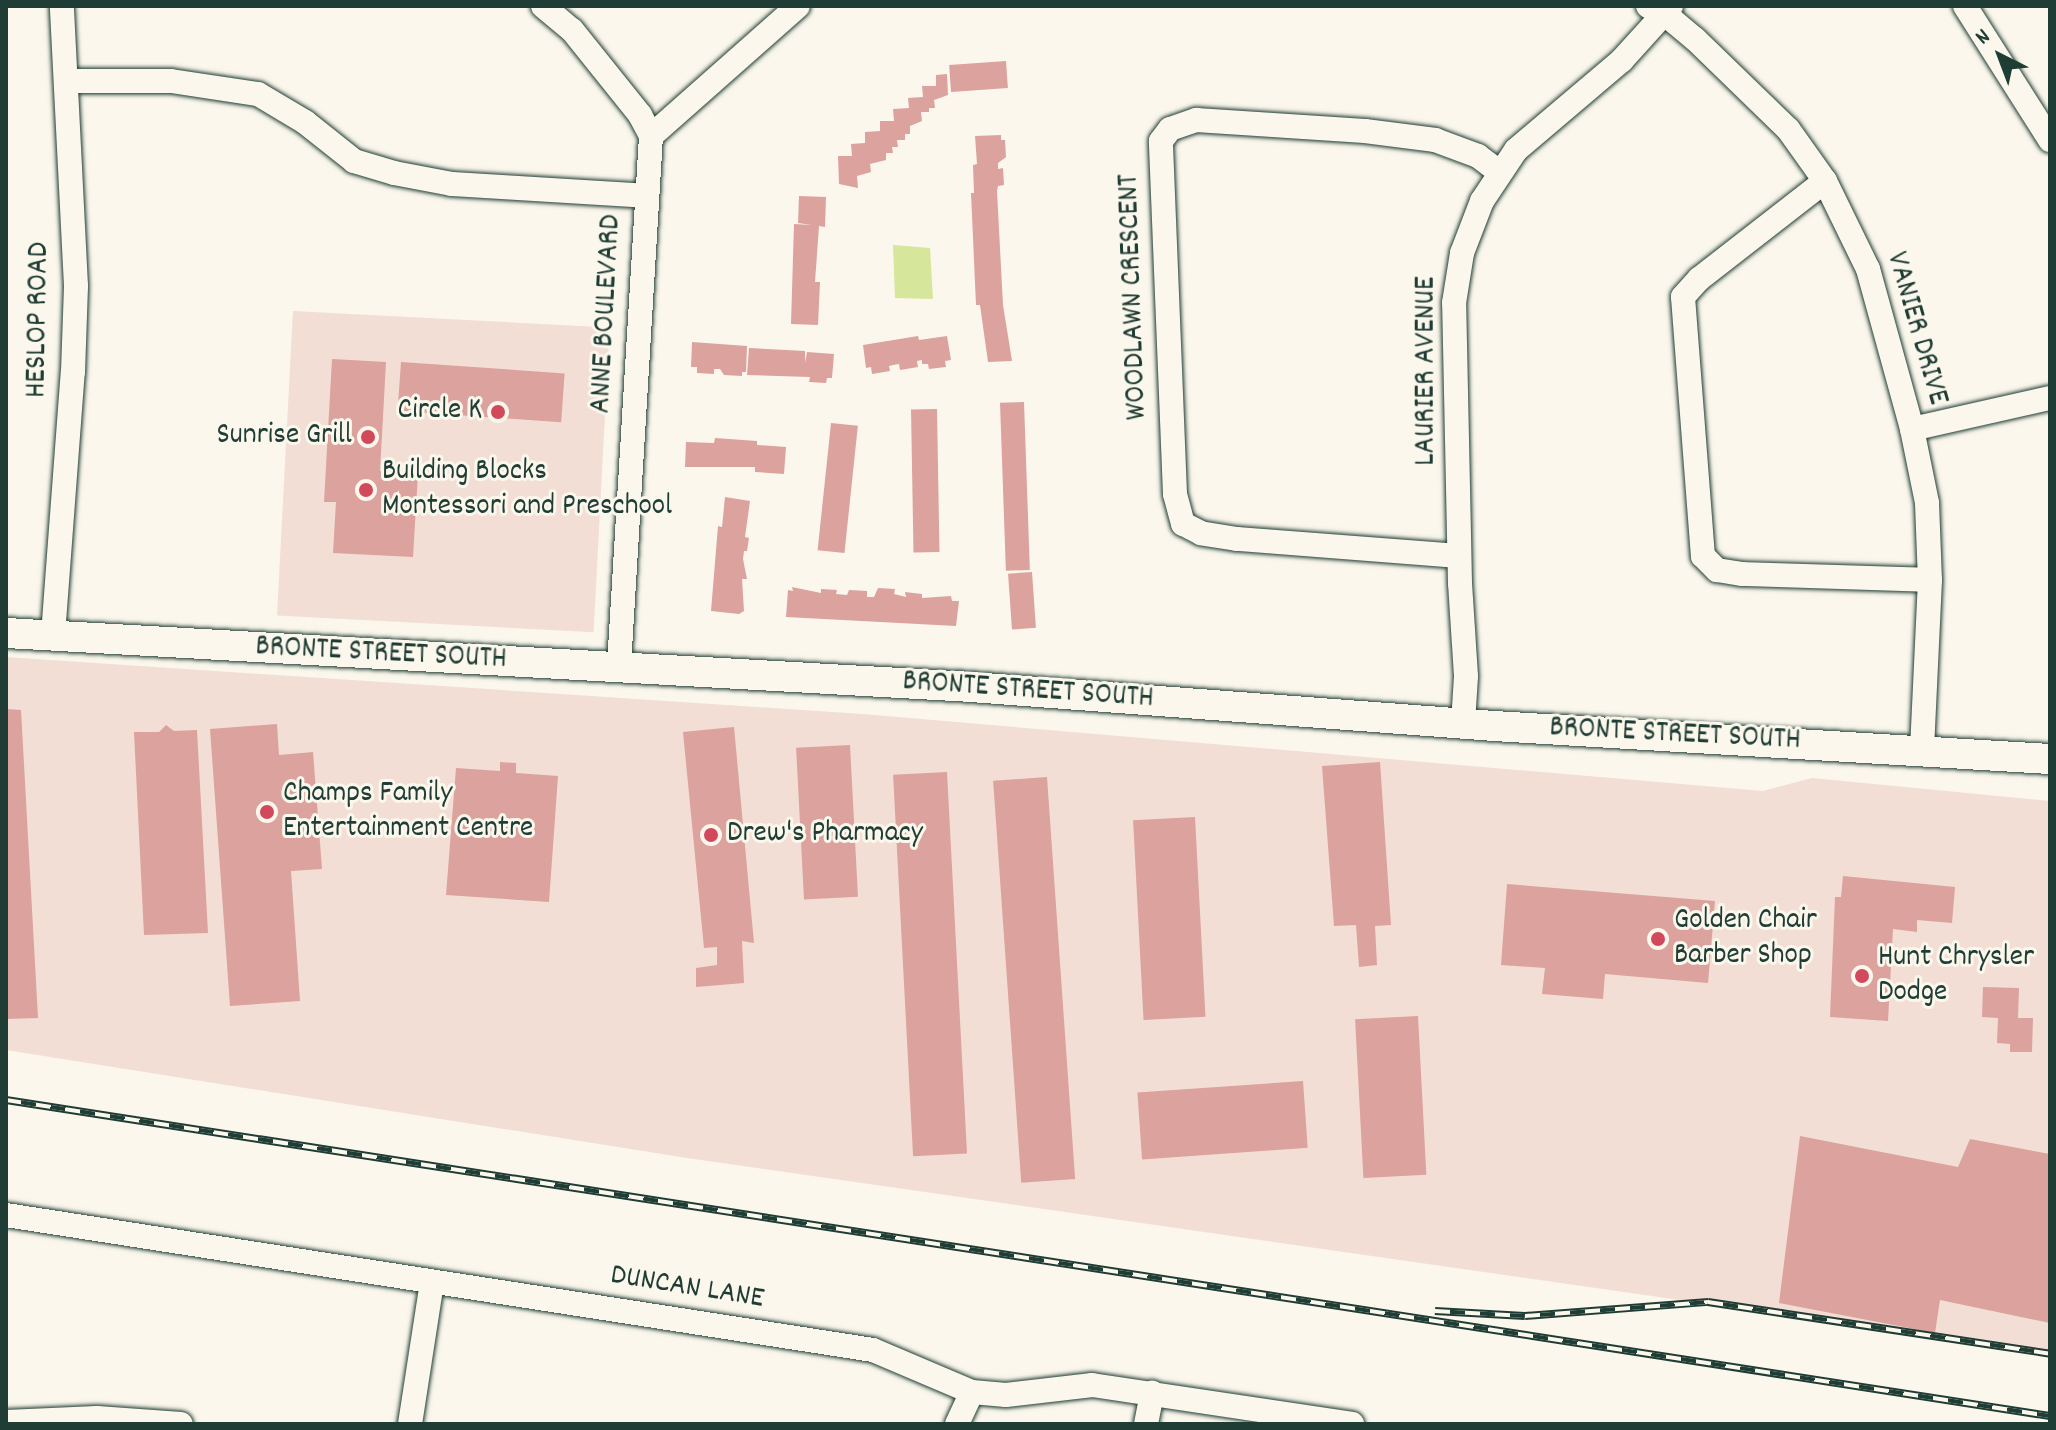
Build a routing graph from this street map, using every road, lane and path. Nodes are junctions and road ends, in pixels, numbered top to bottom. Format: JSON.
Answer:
{"nodes":[{"id":1,"x":62,"y":6,"type":"edge"},
{"id":2,"x":543,"y":6,"type":"edge"},
{"id":3,"x":798,"y":6,"type":"edge"},
{"id":4,"x":1965,"y":6,"type":"edge"},
{"id":5,"x":1661,"y":9,"type":"edge"},
{"id":6,"x":67,"y":81,"type":"junction"},
{"id":7,"x":651,"y":136,"type":"junction"},
{"id":8,"x":2050,"y":140,"type":"edge"},
{"id":9,"x":1499,"y":172,"type":"junction"},
{"id":10,"x":1825,"y":181,"type":"junction"},
{"id":11,"x":646,"y":196,"type":"junction"},
{"id":12,"x":2050,"y":398,"type":"edge"},
{"id":13,"x":1912,"y":429,"type":"junction"},
{"id":14,"x":1459,"y":556,"type":"junction"},
{"id":15,"x":1930,"y":580,"type":"junction"},
{"id":16,"x":6,"y":633,"type":"edge"},
{"id":17,"x":53,"y":635,"type":"junction"},
{"id":18,"x":619,"y":666,"type":"junction"},
{"id":19,"x":1463,"y":723,"type":"junction"},
{"id":20,"x":1922,"y":752,"type":"junction"},
{"id":21,"x":2050,"y":759,"type":"edge"},
{"id":22,"x":6,"y":1215,"type":"edge"},
{"id":23,"x":432,"y":1282,"type":"junction"},
{"id":24,"x":972,"y":1392,"type":"junction"},
{"id":25,"x":1152,"y":1393,"type":"junction"},
{"id":26,"x":6,"y":1422,"type":"edge"},
{"id":27,"x":181,"y":1424,"type":"edge"},
{"id":28,"x":410,"y":1424,"type":"edge"},
{"id":29,"x":957,"y":1424,"type":"edge"},
{"id":30,"x":1146,"y":1424,"type":"edge"},
{"id":31,"x":1352,"y":1424,"type":"edge"}],
"edges":[{"from":1,"to":6,"type":"street","name":"HESLOP ROAD"},
{"from":2,"to":7,"type":"street"},
{"from":3,"to":7,"type":"street"},
{"from":4,"to":8,"type":"street"},
{"from":5,"to":9,"type":"street","name":"LAURIER AVENUE"},
{"from":5,"to":10,"type":"street","name":"VANIER DRIVE"},
{"from":6,"to":11,"type":"street"},
{"from":6,"to":17,"type":"street","name":"HESLOP ROAD"},
{"from":7,"to":11,"type":"street","name":"ANNE BOULEVARD"},
{"from":9,"to":14,"type":"street","name":"LAURIER AVENUE"},
{"from":9,"to":14,"type":"street","name":"WOODLAWN CRESCENT"},
{"from":10,"to":13,"type":"street","name":"VANIER DRIVE"},
{"from":10,"to":15,"type":"street"},
{"from":11,"to":18,"type":"street","name":"ANNE BOULEVARD"},
{"from":12,"to":13,"type":"street"},
{"from":13,"to":15,"type":"street","name":"VANIER DRIVE"},
{"from":14,"to":19,"type":"street","name":"LAURIER AVENUE"},
{"from":15,"to":20,"type":"street","name":"VANIER DRIVE"},
{"from":16,"to":17,"type":"main road","name":"BRONTE STREET SOUTH"},
{"from":17,"to":18,"type":"main road","name":"BRONTE STREET SOUTH"},
{"from":18,"to":19,"type":"main road","name":"BRONTE STREET SOUTH"},
{"from":19,"to":20,"type":"main road","name":"BRONTE STREET SOUTH"},
{"from":20,"to":21,"type":"main road","name":"BRONTE STREET SOUTH"},
{"from":22,"to":23,"type":"street","name":"DUNCAN LANE"},
{"from":23,"to":24,"type":"street","name":"DUNCAN LANE"},
{"from":23,"to":28,"type":"street"},
{"from":24,"to":25,"type":"street","name":"DUNCAN LANE"},
{"from":24,"to":29,"type":"street"},
{"from":25,"to":30,"type":"street"},
{"from":25,"to":31,"type":"street","name":"DUNCAN LANE"},
{"from":26,"to":27,"type":"street"}]}
